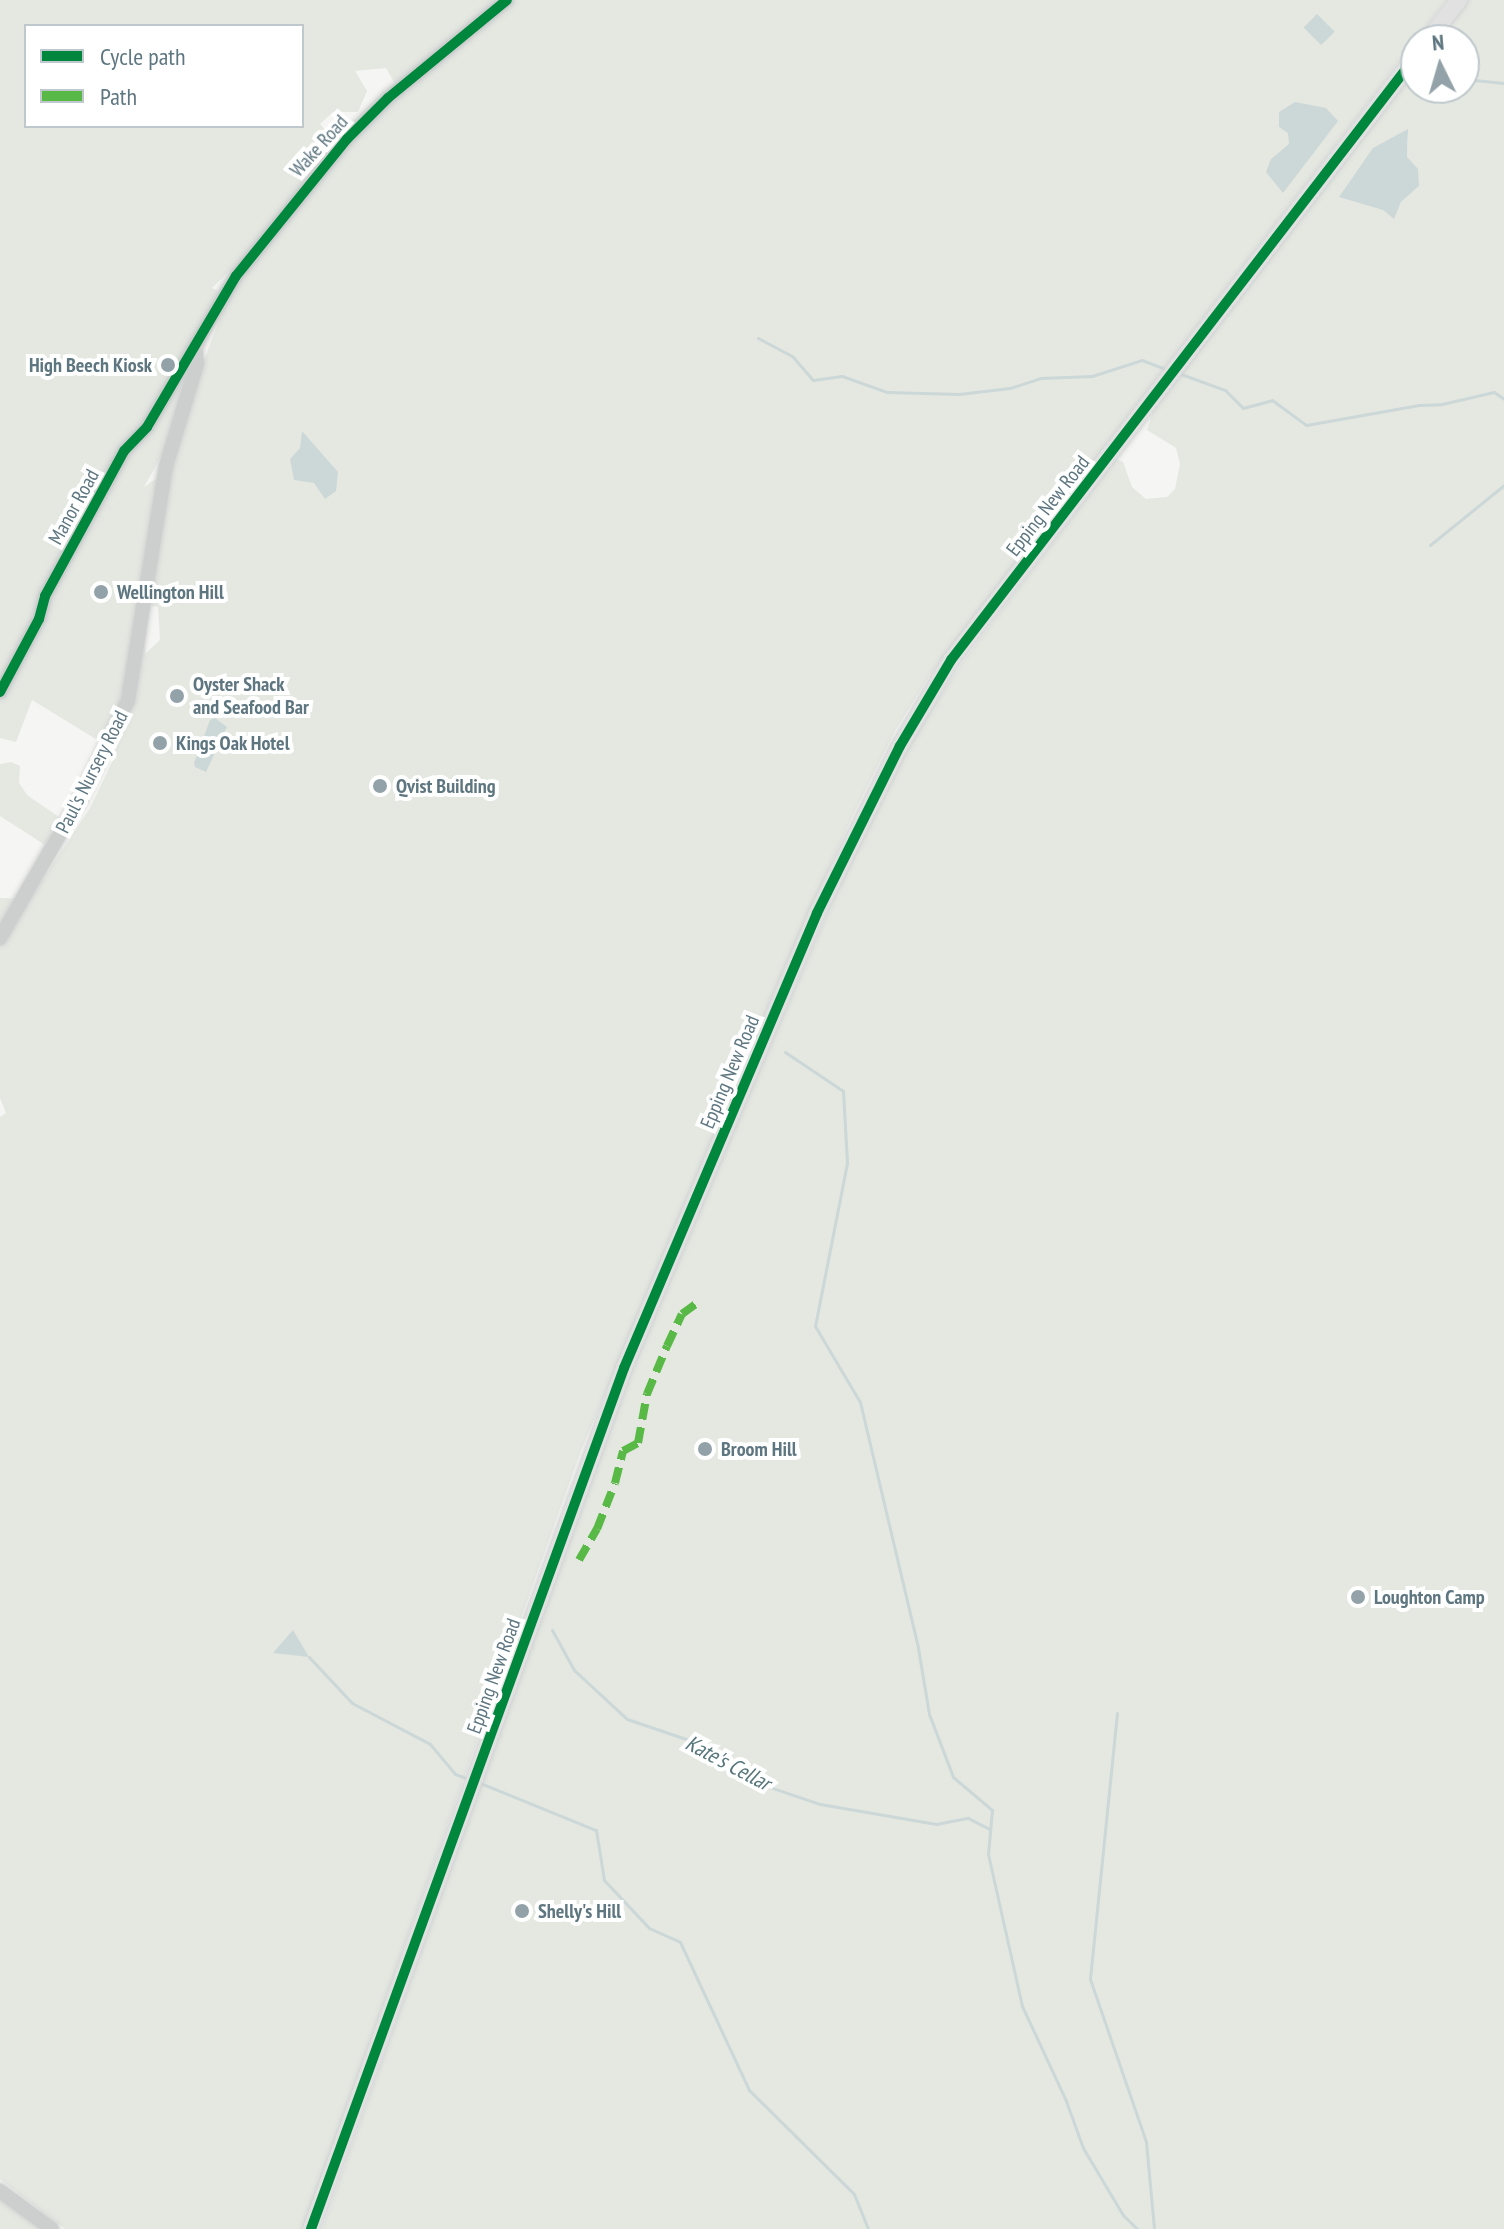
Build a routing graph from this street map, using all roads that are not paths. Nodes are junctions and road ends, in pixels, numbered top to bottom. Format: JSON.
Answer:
{"nodes":[{"id":1,"x":507,"y":0,"type":"edge"},
{"id":2,"x":1459,"y":0,"type":"edge"},
{"id":3,"x":1440,"y":24,"type":"edge"},
{"id":4,"x":1400,"y":77,"type":"edge"},
{"id":5,"x":195,"y":349,"type":"junction"},
{"id":6,"x":146,"y":592,"type":"joint"},
{"id":7,"x":0,"y":692,"type":"edge"},
{"id":8,"x":0,"y":938,"type":"edge"},
{"id":9,"x":0,"y":2191,"type":"edge"},
{"id":10,"x":52,"y":2229,"type":"edge"},
{"id":11,"x":311,"y":2229,"type":"edge"}],
"edges":[{"from":1,"to":5,"type":"street","name":"Wake Road"},
{"from":2,"to":3,"type":"main road"},
{"from":4,"to":11,"type":"main road","name":"Epping New Road"},
{"from":5,"to":6,"type":"street","name":"Wake Road"},
{"from":5,"to":7,"type":"street","name":"Manor Road"},
{"from":6,"to":8,"type":"street","name":"Paul's Nursery Road"},
{"from":9,"to":10,"type":"street"}]}
